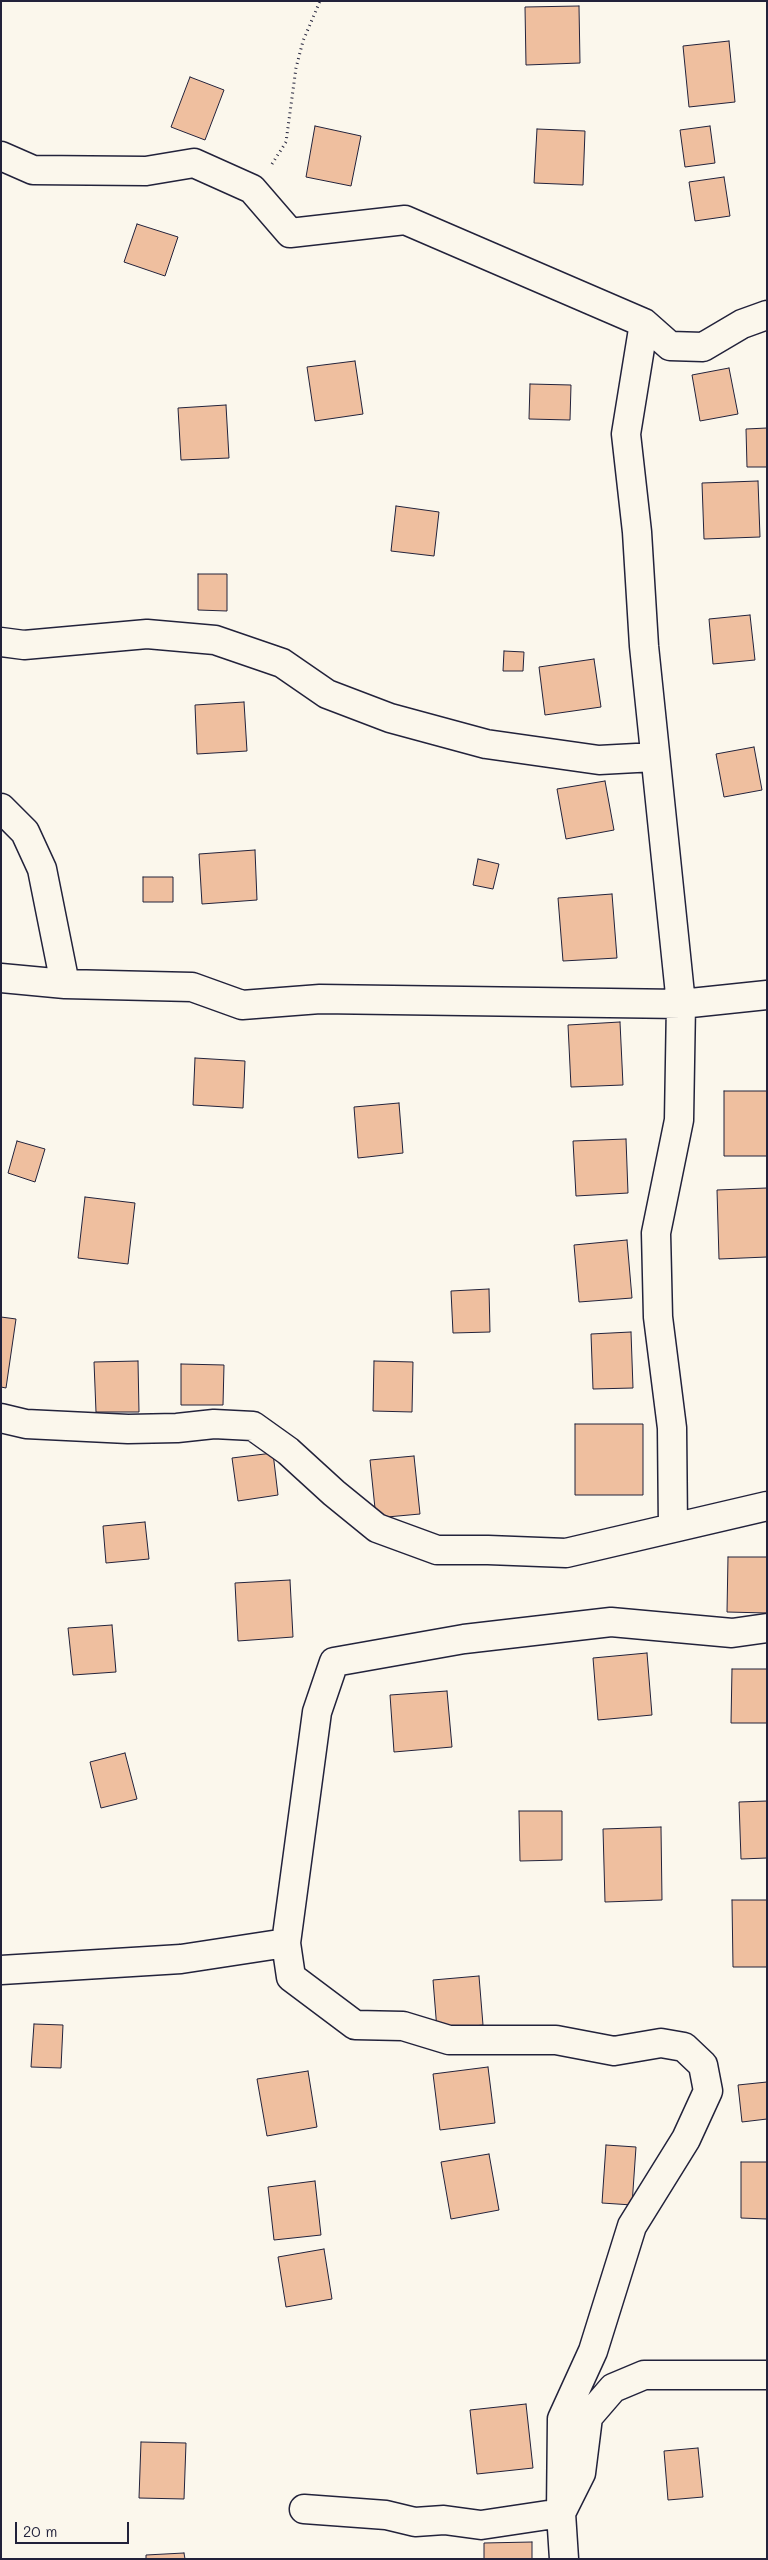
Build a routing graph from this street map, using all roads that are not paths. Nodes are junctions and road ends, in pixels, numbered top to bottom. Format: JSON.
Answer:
{"nodes":[{"id":1,"x":1,"y":156,"type":"edge"},
{"id":2,"x":767,"y":315,"type":"edge"},
{"id":3,"x":644,"y":323,"type":"junction"},
{"id":4,"x":1,"y":642,"type":"edge"},
{"id":5,"x":655,"y":757,"type":"junction"},
{"id":6,"x":1,"y":808,"type":"edge"},
{"id":7,"x":1,"y":978,"type":"edge"},
{"id":8,"x":65,"y":984,"type":"junction"},
{"id":9,"x":767,"y":995,"type":"edge"},
{"id":10,"x":682,"y":1004,"type":"junction"},
{"id":11,"x":1,"y":1418,"type":"edge"},
{"id":12,"x":767,"y":1506,"type":"edge"},
{"id":13,"x":673,"y":1528,"type":"junction"},
{"id":14,"x":767,"y":1628,"type":"edge"},
{"id":15,"x":286,"y":1943,"type":"junction"},
{"id":16,"x":1,"y":1970,"type":"edge"},
{"id":17,"x":767,"y":2375,"type":"edge"},
{"id":18,"x":304,"y":2509,"type":"dead end"},
{"id":19,"x":560,"y":2513,"type":"junction"},
{"id":20,"x":564,"y":2559,"type":"edge"}],
"edges":[{"from":1,"to":3,"type":"street"},
{"from":2,"to":3,"type":"street"},
{"from":3,"to":5,"type":"street"},
{"from":4,"to":5,"type":"street"},
{"from":5,"to":10,"type":"street"},
{"from":6,"to":8,"type":"street"},
{"from":7,"to":8,"type":"street"},
{"from":8,"to":10,"type":"street"},
{"from":9,"to":10,"type":"street"},
{"from":10,"to":13,"type":"street"},
{"from":11,"to":13,"type":"street"},
{"from":12,"to":13,"type":"street"},
{"from":14,"to":15,"type":"street"},
{"from":15,"to":16,"type":"street"},
{"from":15,"to":19,"type":"street"},
{"from":17,"to":19,"type":"street"},
{"from":18,"to":19,"type":"street"},
{"from":19,"to":20,"type":"street"}]}
